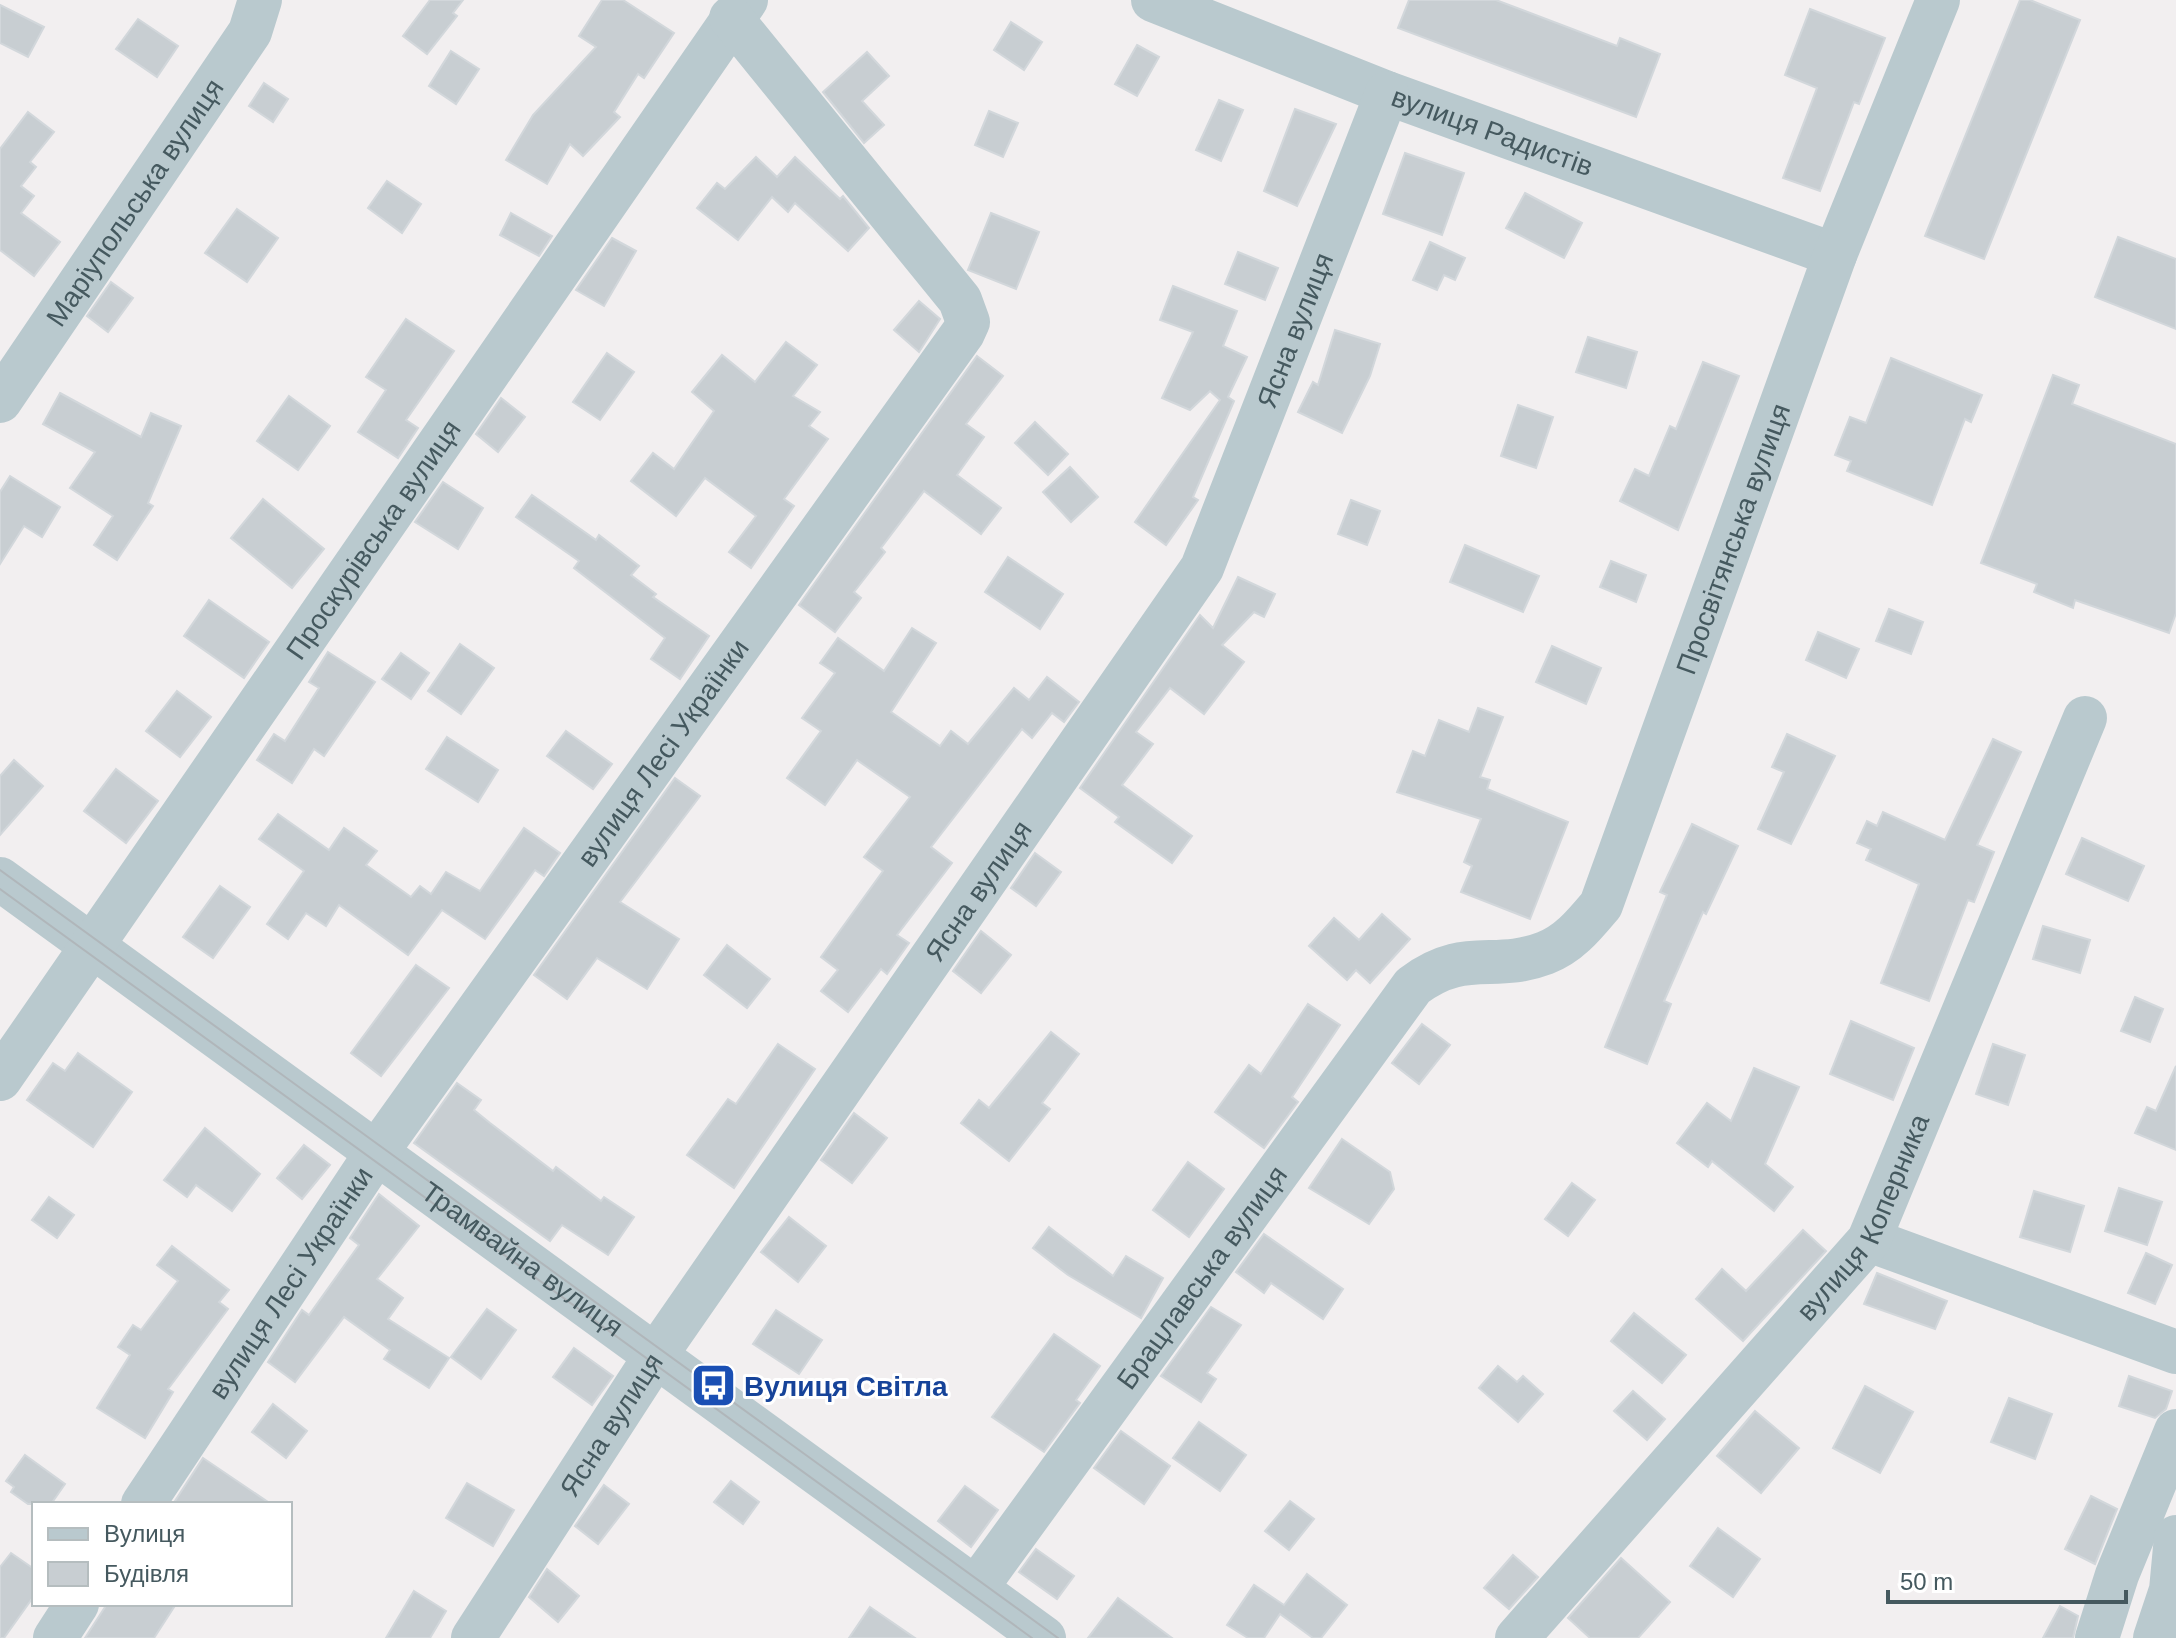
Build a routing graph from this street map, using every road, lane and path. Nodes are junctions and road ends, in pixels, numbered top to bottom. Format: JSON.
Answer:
{"nodes":[{"id":1,"x":260,"y":0,"type":"edge"},
{"id":2,"x":1153,"y":0,"type":"edge"},
{"id":3,"x":1938,"y":0,"type":"edge"},
{"id":4,"x":738,"y":9,"type":"edge"},
{"id":5,"x":1387,"y":93,"type":"junction"},
{"id":6,"x":1835,"y":255,"type":"junction"},
{"id":7,"x":0,"y":401,"type":"edge"},
{"id":8,"x":2085,"y":718,"type":"dead end"},
{"id":9,"x":0,"y":879,"type":"edge"},
{"id":10,"x":93,"y":947,"type":"junction"},
{"id":11,"x":1433,"y":971,"type":"joint"},
{"id":12,"x":0,"y":1079,"type":"edge"},
{"id":13,"x":376,"y":1153,"type":"junction"},
{"id":14,"x":1869,"y":1240,"type":"junction"},
{"id":15,"x":2176,"y":1352,"type":"edge"},
{"id":16,"x":656,"y":1356,"type":"junction"},
{"id":17,"x":2171,"y":1443,"type":"edge"},
{"id":18,"x":144,"y":1502,"type":"edge"},
{"id":19,"x":2176,"y":1536,"type":"edge"},
{"id":20,"x":976,"y":1588,"type":"junction"},
{"id":21,"x":76,"y":1606,"type":"edge"},
{"id":22,"x":55,"y":1638,"type":"edge"},
{"id":23,"x":473,"y":1638,"type":"edge"},
{"id":24,"x":1044,"y":1638,"type":"edge"},
{"id":25,"x":1517,"y":1638,"type":"edge"},
{"id":26,"x":2097,"y":1638,"type":"edge"},
{"id":27,"x":2155,"y":1638,"type":"edge"}],
"edges":[{"from":1,"to":7,"type":"street","name":"Маріупольська вулиця"},
{"from":2,"to":5,"type":"street","name":"вулиця Радистів"},
{"from":3,"to":6,"type":"street","name":"Просвітянська вулиця"},
{"from":4,"to":10,"type":"street","name":"Проскурівська вулиця"},
{"from":4,"to":13,"type":"street","name":"вулиця Лесі Українки"},
{"from":5,"to":6,"type":"street","name":"вулиця Радистів"},
{"from":5,"to":16,"type":"street","name":"Ясна вулиця"},
{"from":6,"to":11,"type":"street","name":"Просвітянська вулиця"},
{"from":8,"to":14,"type":"street","name":"вулиця Коперника"},
{"from":9,"to":10,"type":"street","name":"Трамвайна вулиця"},
{"from":10,"to":12,"type":"street","name":"Проскурівська вулиця"},
{"from":10,"to":13,"type":"street","name":"Трамвайна вулиця"},
{"from":11,"to":20,"type":"street","name":"Брацлавська вулиця"},
{"from":13,"to":16,"type":"street","name":"Трамвайна вулиця"},
{"from":13,"to":18,"type":"street","name":"вулиця Лесі Українки"},
{"from":14,"to":15,"type":"street"},
{"from":14,"to":25,"type":"street","name":"вулиця Коперника"},
{"from":16,"to":20,"type":"street","name":"Трамвайна вулиця"},
{"from":16,"to":23,"type":"street","name":"Ясна вулиця"},
{"from":17,"to":19,"type":"street"},
{"from":17,"to":26,"type":"street"},
{"from":19,"to":27,"type":"street"},
{"from":20,"to":24,"type":"street","name":"Трамвайна вулиця"},
{"from":21,"to":22,"type":"street"}]}
